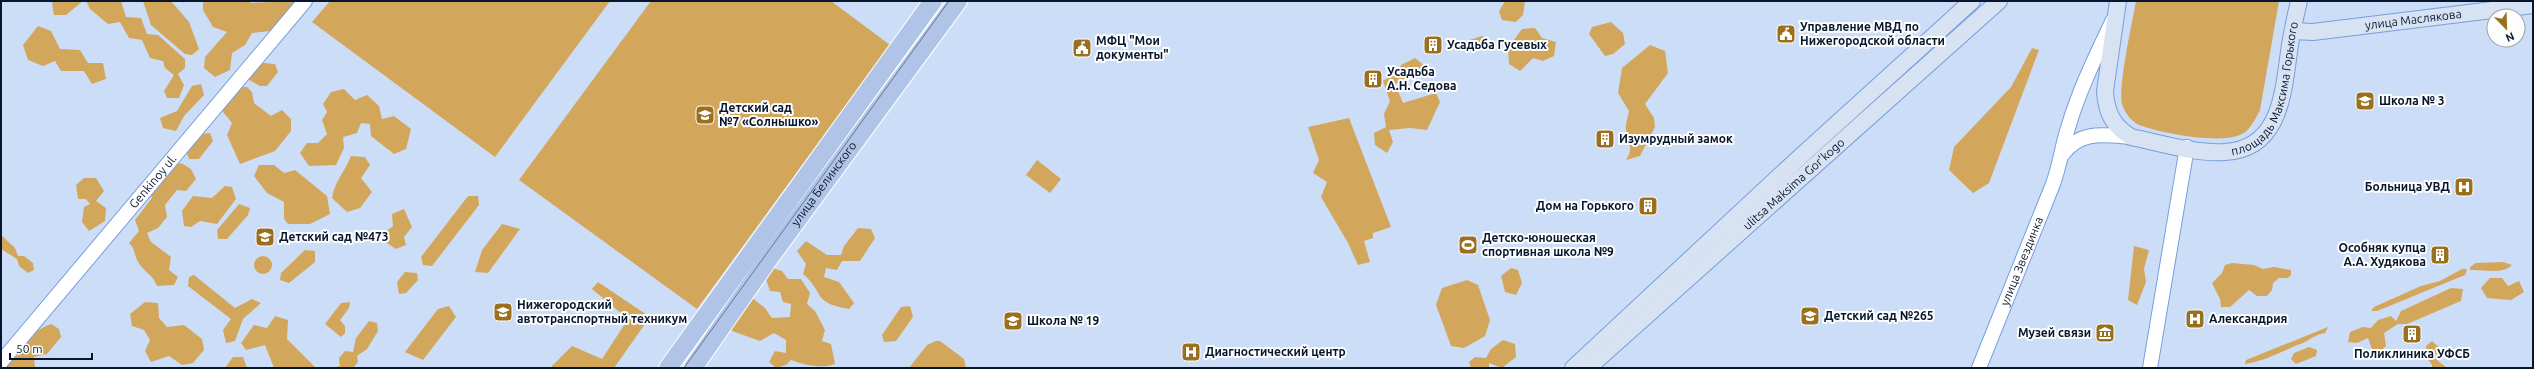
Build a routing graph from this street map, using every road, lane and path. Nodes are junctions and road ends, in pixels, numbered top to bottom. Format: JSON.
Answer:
{"nodes":[{"id":1,"x":304,"y":1,"type":"edge"},
{"id":2,"x":933,"y":1,"type":"edge"},
{"id":3,"x":958,"y":1,"type":"edge"},
{"id":4,"x":1972,"y":1,"type":"edge"},
{"id":5,"x":1999,"y":1,"type":"edge"},
{"id":6,"x":2299,"y":1,"type":"edge"},
{"id":7,"x":2533,"y":5,"type":"edge"},
{"id":8,"x":2118,"y":7,"type":"edge"},
{"id":9,"x":2293,"y":31,"type":"junction"},
{"id":10,"x":2131,"y":137,"type":"junction"},
{"id":11,"x":2187,"y":147,"type":"junction"},
{"id":12,"x":2062,"y":155,"type":"junction"},
{"id":13,"x":1,"y":362,"type":"edge"},
{"id":14,"x":668,"y":368,"type":"edge"},
{"id":15,"x":693,"y":368,"type":"edge"},
{"id":16,"x":1573,"y":368,"type":"edge"},
{"id":17,"x":1588,"y":368,"type":"edge"},
{"id":18,"x":1979,"y":368,"type":"edge"},
{"id":19,"x":2150,"y":368,"type":"edge"}],
"edges":[{"from":1,"to":13,"type":"street","name":"Genkinoy ul."},
{"from":2,"to":14,"type":"main road","name":"улица Белинского"},
{"from":3,"to":15,"type":"main road","name":"улица Белинского"},
{"from":4,"to":16,"type":"main road","name":"ulitsa Maksima Gor'kogo"},
{"from":5,"to":17,"type":"main road","name":"ulitsa Maksima Gor'kogo"},
{"from":6,"to":9,"type":"main road","name":"площадь Максима Горького"},
{"from":7,"to":9,"type":"main road","name":"улица Маслякова"},
{"from":8,"to":10,"type":"main road","name":"площадь Максима Горького"},
{"from":8,"to":12,"type":"street","name":"улица Звездинка"},
{"from":9,"to":11,"type":"main road","name":"площадь Максима Горького"},
{"from":10,"to":11,"type":"main road","name":"площадь Максима Горького"},
{"from":10,"to":12,"type":"street","name":"улица Звездинка"},
{"from":11,"to":19,"type":"street"},
{"from":12,"to":18,"type":"street","name":"улица Звездинка"}]}
